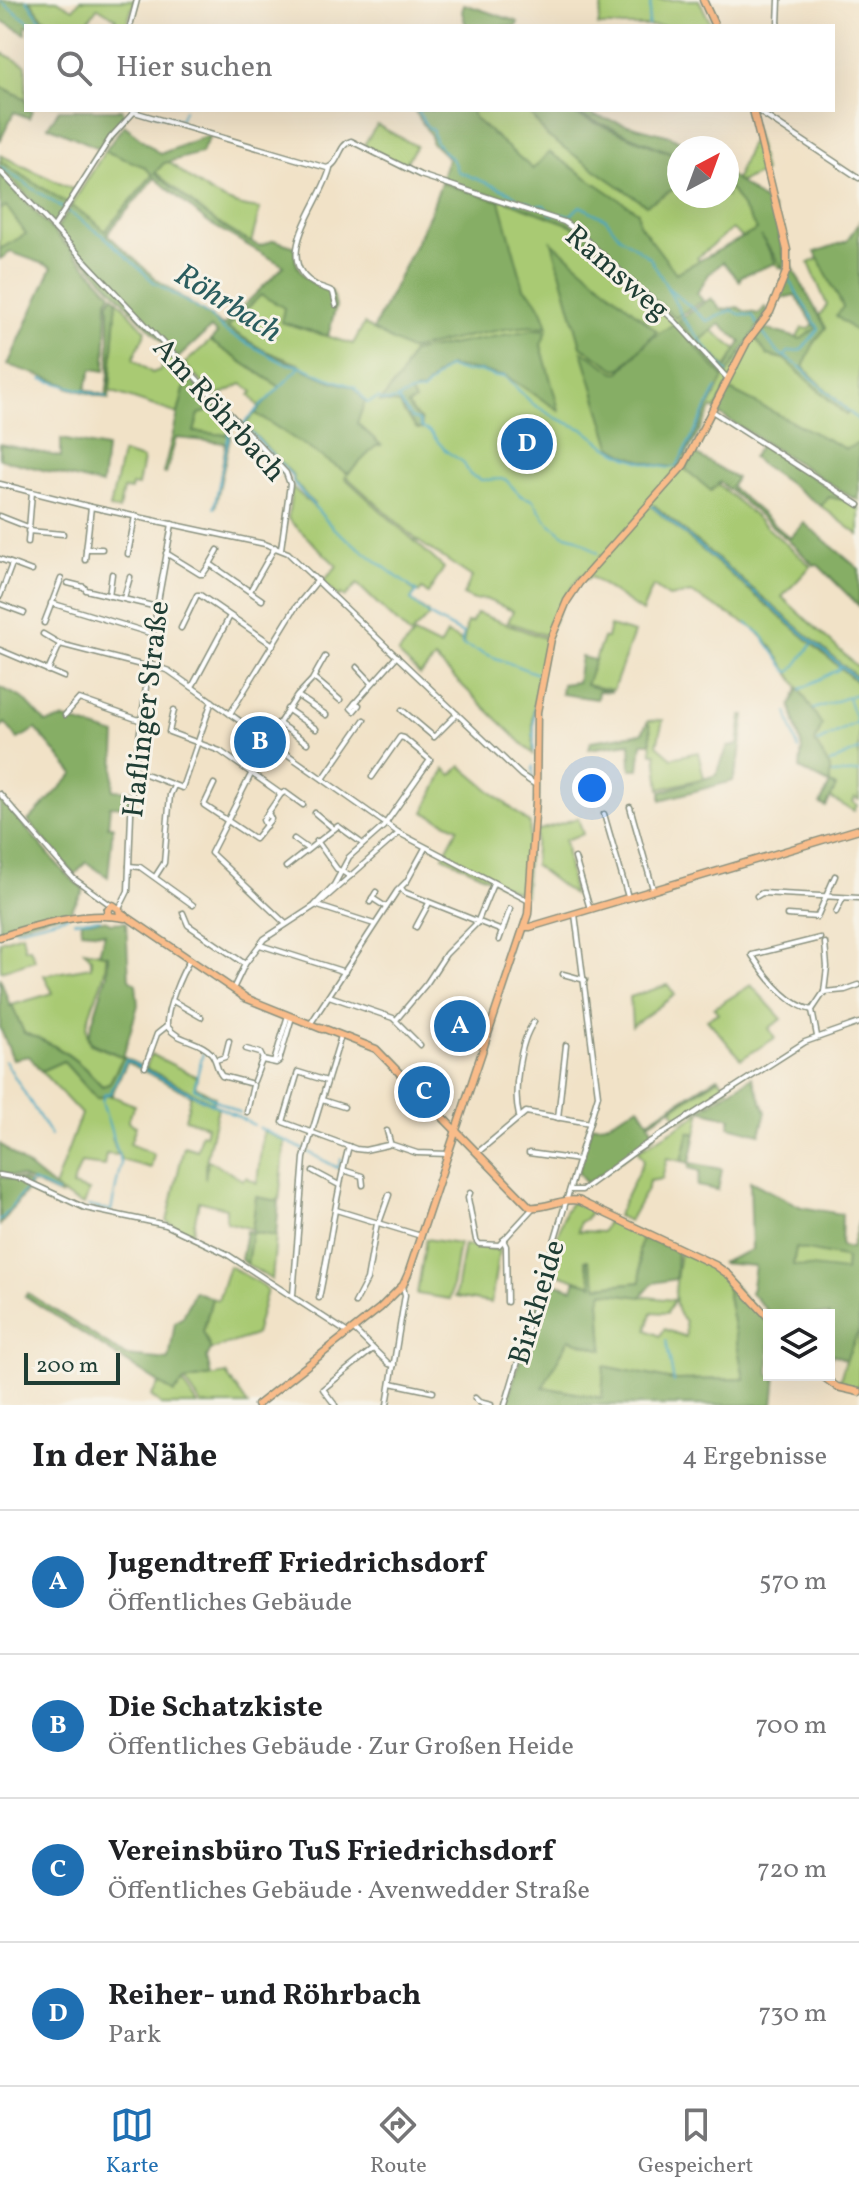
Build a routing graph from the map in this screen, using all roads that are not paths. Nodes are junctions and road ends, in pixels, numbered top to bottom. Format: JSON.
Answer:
{"nodes":[{"id":1,"x":137,"y":0,"type":"edge"},
{"id":2,"x":703,"y":0,"type":"edge"},
{"id":3,"x":779,"y":0,"type":"edge"},
{"id":4,"x":131,"y":24,"type":"edge"},
{"id":5,"x":714,"y":24,"type":"edge"},
{"id":6,"x":778,"y":24,"type":"edge"},
{"id":7,"x":133,"y":112,"type":"edge"},
{"id":8,"x":137,"y":112,"type":"edge"},
{"id":9,"x":754,"y":112,"type":"edge"},
{"id":10,"x":760,"y":112,"type":"edge"},
{"id":11,"x":330,"y":168,"type":"junction"},
{"id":12,"x":0,"y":171,"type":"edge"},
{"id":13,"x":859,"y":178,"type":"edge"},
{"id":14,"x":53,"y":228,"type":"junction"},
{"id":15,"x":336,"y":305,"type":"dead end"},
{"id":16,"x":728,"y":379,"type":"junction"},
{"id":17,"x":712,"y":411,"type":"junction"},
{"id":18,"x":0,"y":484,"type":"edge"},
{"id":19,"x":32,"y":492,"type":"junction"},
{"id":20,"x":859,"y":505,"type":"edge"},
{"id":21,"x":91,"y":507,"type":"junction"},
{"id":22,"x":0,"y":516,"type":"edge"},
{"id":23,"x":135,"y":516,"type":"junction"},
{"id":24,"x":172,"y":524,"type":"junction"},
{"id":25,"x":28,"y":529,"type":"junction"},
{"id":26,"x":63,"y":534,"type":"dead end"},
{"id":27,"x":28,"y":542,"type":"dead end"},
{"id":28,"x":275,"y":547,"type":"junction"},
{"id":29,"x":86,"y":549,"type":"junction"},
{"id":30,"x":102,"y":549,"type":"dead end"},
{"id":31,"x":281,"y":549,"type":"junction"},
{"id":32,"x":218,"y":550,"type":"dead end"},
{"id":33,"x":166,"y":553,"type":"junction"},
{"id":34,"x":128,"y":554,"type":"dead end"},
{"id":35,"x":0,"y":559,"type":"edge"},
{"id":36,"x":85,"y":560,"type":"dead end"},
{"id":37,"x":12,"y":564,"type":"junction"},
{"id":38,"x":210,"y":564,"type":"junction"},
{"id":39,"x":32,"y":571,"type":"dead end"},
{"id":40,"x":112,"y":574,"type":"dead end"},
{"id":41,"x":130,"y":577,"type":"dead end"},
{"id":42,"x":61,"y":579,"type":"dead end"},
{"id":43,"x":318,"y":580,"type":"junction"},
{"id":44,"x":68,"y":583,"type":"dead end"},
{"id":45,"x":250,"y":591,"type":"junction"},
{"id":46,"x":0,"y":596,"type":"edge"},
{"id":47,"x":109,"y":596,"type":"junction"},
{"id":48,"x":124,"y":599,"type":"junction"},
{"id":49,"x":262,"y":600,"type":"dead end"},
{"id":50,"x":51,"y":603,"type":"junction"},
{"id":51,"x":0,"y":604,"type":"edge"},
{"id":52,"x":157,"y":607,"type":"junction"},
{"id":53,"x":24,"y":613,"type":"dead end"},
{"id":54,"x":230,"y":616,"type":"junction"},
{"id":55,"x":44,"y":623,"type":"dead end"},
{"id":56,"x":181,"y":628,"type":"dead end"},
{"id":57,"x":43,"y":634,"type":"dead end"},
{"id":58,"x":153,"y":634,"type":"junction"},
{"id":59,"x":60,"y":644,"type":"junction"},
{"id":60,"x":273,"y":645,"type":"junction"},
{"id":61,"x":0,"y":650,"type":"edge"},
{"id":62,"x":397,"y":656,"type":"junction"},
{"id":63,"x":325,"y":657,"type":"dead end"},
{"id":64,"x":149,"y":666,"type":"junction"},
{"id":65,"x":357,"y":667,"type":"dead end"},
{"id":66,"x":48,"y":671,"type":"junction"},
{"id":67,"x":64,"y":677,"type":"dead end"},
{"id":68,"x":314,"y":678,"type":"junction"},
{"id":69,"x":372,"y":683,"type":"junction"},
{"id":70,"x":192,"y":687,"type":"junction"},
{"id":71,"x":297,"y":696,"type":"junction"},
{"id":72,"x":340,"y":700,"type":"dead end"},
{"id":73,"x":212,"y":701,"type":"junction"},
{"id":74,"x":355,"y":703,"type":"dead end"},
{"id":75,"x":287,"y":709,"type":"junction"},
{"id":76,"x":174,"y":710,"type":"dead end"},
{"id":77,"x":402,"y":710,"type":"dead end"},
{"id":78,"x":230,"y":714,"type":"junction"},
{"id":79,"x":457,"y":714,"type":"junction"},
{"id":80,"x":65,"y":715,"type":"dead end"},
{"id":81,"x":326,"y":715,"type":"dead end"},
{"id":82,"x":364,"y":720,"type":"dead end"},
{"id":83,"x":142,"y":721,"type":"junction"},
{"id":84,"x":278,"y":723,"type":"junction"},
{"id":85,"x":316,"y":729,"type":"dead end"},
{"id":86,"x":268,"y":740,"type":"junction"},
{"id":87,"x":197,"y":743,"type":"junction"},
{"id":88,"x":307,"y":743,"type":"dead end"},
{"id":89,"x":135,"y":770,"type":"junction"},
{"id":90,"x":251,"y":773,"type":"junction"},
{"id":91,"x":372,"y":777,"type":"dead end"},
{"id":92,"x":323,"y":779,"type":"junction"},
{"id":93,"x":214,"y":784,"type":"dead end"},
{"id":94,"x":174,"y":786,"type":"junction"},
{"id":95,"x":536,"y":787,"type":"junction"},
{"id":96,"x":0,"y":794,"type":"edge"},
{"id":97,"x":281,"y":794,"type":"junction"},
{"id":98,"x":303,"y":805,"type":"dead end"},
{"id":99,"x":630,"y":807,"type":"dead end"},
{"id":100,"x":315,"y":813,"type":"dead end"},
{"id":101,"x":604,"y":814,"type":"dead end"},
{"id":102,"x":227,"y":821,"type":"junction"},
{"id":103,"x":386,"y":823,"type":"junction"},
{"id":104,"x":334,"y":829,"type":"junction"},
{"id":105,"x":859,"y":829,"type":"edge"},
{"id":106,"x":399,"y":833,"type":"junction"},
{"id":107,"x":294,"y":839,"type":"dead end"},
{"id":108,"x":317,"y":841,"type":"junction"},
{"id":109,"x":363,"y":844,"type":"junction"},
{"id":110,"x":425,"y":848,"type":"junction"},
{"id":111,"x":308,"y":849,"type":"junction"},
{"id":112,"x":575,"y":858,"type":"dead end"},
{"id":113,"x":129,"y":866,"type":"junction"},
{"id":114,"x":286,"y":867,"type":"dead end"},
{"id":115,"x":342,"y":873,"type":"junction"},
{"id":116,"x":350,"y":876,"type":"junction"},
{"id":117,"x":835,"y":876,"type":"dead end"},
{"id":118,"x":155,"y":877,"type":"junction"},
{"id":119,"x":493,"y":884,"type":"junction"},
{"id":120,"x":401,"y":888,"type":"junction"},
{"id":121,"x":654,"y":891,"type":"junction"},
{"id":122,"x":376,"y":892,"type":"dead end"},
{"id":123,"x":757,"y":896,"type":"dead end"},
{"id":124,"x":827,"y":897,"type":"junction"},
{"id":125,"x":628,"y":898,"type":"junction"},
{"id":126,"x":843,"y":898,"type":"junction"},
{"id":127,"x":859,"y":898,"type":"edge"},
{"id":128,"x":529,"y":901,"type":"junction"},
{"id":129,"x":429,"y":903,"type":"junction"},
{"id":130,"x":193,"y":905,"type":"dead end"},
{"id":131,"x":315,"y":905,"type":"junction"},
{"id":132,"x":386,"y":907,"type":"junction"},
{"id":133,"x":510,"y":909,"type":"dead end"},
{"id":134,"x":591,"y":910,"type":"junction"},
{"id":135,"x":114,"y":911,"type":"junction"},
{"id":136,"x":836,"y":912,"type":"dead end"},
{"id":137,"x":183,"y":913,"type":"dead end"},
{"id":138,"x":575,"y":914,"type":"junction"},
{"id":139,"x":787,"y":915,"type":"dead end"},
{"id":140,"x":477,"y":923,"type":"junction"},
{"id":141,"x":286,"y":924,"type":"junction"},
{"id":142,"x":374,"y":924,"type":"junction"},
{"id":143,"x":416,"y":927,"type":"dead end"},
{"id":144,"x":524,"y":927,"type":"junction"},
{"id":145,"x":502,"y":931,"type":"junction"},
{"id":146,"x":0,"y":937,"type":"edge"},
{"id":147,"x":820,"y":938,"type":"dead end"},
{"id":148,"x":499,"y":940,"type":"dead end"},
{"id":149,"x":825,"y":943,"type":"dead end"},
{"id":150,"x":259,"y":944,"type":"junction"},
{"id":151,"x":190,"y":960,"type":"junction"},
{"id":152,"x":245,"y":964,"type":"junction"},
{"id":153,"x":345,"y":972,"type":"junction"},
{"id":154,"x":563,"y":974,"type":"dead end"},
{"id":155,"x":585,"y":980,"type":"junction"},
{"id":156,"x":859,"y":985,"type":"edge"},
{"id":157,"x":234,"y":989,"type":"junction"},
{"id":158,"x":824,"y":992,"type":"junction"},
{"id":159,"x":329,"y":996,"type":"junction"},
{"id":160,"x":173,"y":1001,"type":"junction"},
{"id":161,"x":812,"y":1010,"type":"junction"},
{"id":162,"x":290,"y":1016,"type":"junction"},
{"id":163,"x":201,"y":1017,"type":"dead end"},
{"id":164,"x":396,"y":1020,"type":"junction"},
{"id":165,"x":534,"y":1022,"type":"dead end"},
{"id":166,"x":859,"y":1023,"type":"edge"},
{"id":167,"x":311,"y":1024,"type":"junction"},
{"id":168,"x":167,"y":1026,"type":"junction"},
{"id":169,"x":339,"y":1034,"type":"junction"},
{"id":170,"x":817,"y":1036,"type":"junction"},
{"id":171,"x":229,"y":1041,"type":"dead end"},
{"id":172,"x":420,"y":1045,"type":"dead end"},
{"id":173,"x":566,"y":1045,"type":"dead end"},
{"id":174,"x":246,"y":1049,"type":"dead end"},
{"id":175,"x":263,"y":1059,"type":"junction"},
{"id":176,"x":215,"y":1061,"type":"junction"},
{"id":177,"x":145,"y":1067,"type":"dead end"},
{"id":178,"x":327,"y":1082,"type":"junction"},
{"id":179,"x":252,"y":1083,"type":"junction"},
{"id":180,"x":322,"y":1100,"type":"junction"},
{"id":181,"x":344,"y":1107,"type":"dead end"},
{"id":182,"x":247,"y":1112,"type":"dead end"},
{"id":183,"x":519,"y":1116,"type":"junction"},
{"id":184,"x":558,"y":1118,"type":"junction"},
{"id":185,"x":590,"y":1123,"type":"junction"},
{"id":186,"x":387,"y":1131,"type":"dead end"},
{"id":187,"x":456,"y":1131,"type":"junction"},
{"id":188,"x":312,"y":1132,"type":"junction"},
{"id":189,"x":390,"y":1144,"type":"junction"},
{"id":190,"x":349,"y":1146,"type":"junction"},
{"id":191,"x":477,"y":1153,"type":"junction"},
{"id":192,"x":529,"y":1153,"type":"dead end"},
{"id":193,"x":449,"y":1154,"type":"junction"},
{"id":194,"x":579,"y":1160,"type":"junction"},
{"id":195,"x":342,"y":1170,"type":"junction"},
{"id":196,"x":313,"y":1171,"type":"dead end"},
{"id":197,"x":0,"y":1175,"type":"edge"},
{"id":198,"x":339,"y":1185,"type":"junction"},
{"id":199,"x":363,"y":1185,"type":"dead end"},
{"id":200,"x":470,"y":1193,"type":"dead end"},
{"id":201,"x":389,"y":1195,"type":"dead end"},
{"id":202,"x":569,"y":1195,"type":"junction"},
{"id":203,"x":533,"y":1208,"type":"junction"},
{"id":204,"x":335,"y":1210,"type":"junction"},
{"id":205,"x":378,"y":1223,"type":"junction"},
{"id":206,"x":422,"y":1236,"type":"junction"},
{"id":207,"x":503,"y":1240,"type":"junction"},
{"id":208,"x":403,"y":1285,"type":"junction"},
{"id":209,"x":293,"y":1295,"type":"junction"},
{"id":210,"x":319,"y":1298,"type":"dead end"},
{"id":211,"x":507,"y":1302,"type":"dead end"},
{"id":212,"x":355,"y":1303,"type":"dead end"},
{"id":213,"x":763,"y":1312,"type":"edge"},
{"id":214,"x":351,"y":1331,"type":"junction"},
{"id":215,"x":373,"y":1349,"type":"junction"},
{"id":216,"x":394,"y":1365,"type":"junction"},
{"id":217,"x":829,"y":1381,"type":"edge"},
{"id":218,"x":391,"y":1383,"type":"junction"},
{"id":219,"x":433,"y":1392,"type":"dead end"},
{"id":220,"x":859,"y":1392,"type":"edge"},
{"id":221,"x":475,"y":1398,"type":"dead end"},
{"id":222,"x":257,"y":1405,"type":"edge"},
{"id":223,"x":335,"y":1405,"type":"edge"},
{"id":224,"x":387,"y":1405,"type":"edge"},
{"id":225,"x":491,"y":1405,"type":"edge"},
{"id":226,"x":505,"y":1405,"type":"edge"}],
"edges":[{"from":1,"to":4,"type":"street"},
{"from":2,"to":5,"type":"main road"},
{"from":3,"to":6,"type":"street"},
{"from":7,"to":14,"type":"street"},
{"from":8,"to":11,"type":"street"},
{"from":9,"to":16,"type":"main road"},
{"from":10,"to":13,"type":"street"},
{"from":11,"to":15,"type":"street"},
{"from":11,"to":16,"type":"street","name":"Ramsweg"},
{"from":12,"to":14,"type":"street","name":"Am Röhrbach"},
{"from":14,"to":31,"type":"street","name":"Am Röhrbach"},
{"from":16,"to":17,"type":"main road"},
{"from":17,"to":20,"type":"street"},
{"from":17,"to":95,"type":"main road"},
{"from":18,"to":19,"type":"street"},
{"from":19,"to":21,"type":"street"},
{"from":19,"to":25,"type":"street"},
{"from":21,"to":23,"type":"street"},
{"from":21,"to":29,"type":"street"},
{"from":22,"to":25,"type":"street"},
{"from":23,"to":24,"type":"street"},
{"from":23,"to":34,"type":"street"},
{"from":24,"to":28,"type":"street"},
{"from":24,"to":33,"type":"street","name":"Haflinger Straße"},
{"from":25,"to":26,"type":"street"},
{"from":25,"to":27,"type":"street"},
{"from":28,"to":31,"type":"street"},
{"from":28,"to":45,"type":"street"},
{"from":29,"to":30,"type":"street"},
{"from":29,"to":36,"type":"street"},
{"from":31,"to":43,"type":"street"},
{"from":32,"to":38,"type":"street"},
{"from":33,"to":38,"type":"street"},
{"from":33,"to":52,"type":"street","name":"Haflinger Straße"},
{"from":35,"to":37,"type":"street"},
{"from":37,"to":39,"type":"street"},
{"from":37,"to":46,"type":"street"},
{"from":38,"to":45,"type":"street"},
{"from":40,"to":47,"type":"street"},
{"from":41,"to":48,"type":"street"},
{"from":42,"to":50,"type":"street"},
{"from":43,"to":60,"type":"street"},
{"from":43,"to":62,"type":"street"},
{"from":44,"to":47,"type":"street"},
{"from":45,"to":49,"type":"street"},
{"from":47,"to":48,"type":"street"},
{"from":48,"to":52,"type":"street"},
{"from":50,"to":55,"type":"street"},
{"from":50,"to":58,"type":"street"},
{"from":51,"to":53,"type":"street"},
{"from":52,"to":58,"type":"street","name":"Haflinger Straße"},
{"from":54,"to":56,"type":"street"},
{"from":54,"to":60,"type":"street"},
{"from":54,"to":70,"type":"street"},
{"from":57,"to":59,"type":"street"},
{"from":58,"to":64,"type":"street","name":"Haflinger Straße"},
{"from":59,"to":64,"type":"street"},
{"from":59,"to":66,"type":"street"},
{"from":60,"to":78,"type":"street"},
{"from":61,"to":66,"type":"street"},
{"from":62,"to":69,"type":"street"},
{"from":62,"to":79,"type":"street"},
{"from":63,"to":68,"type":"street"},
{"from":64,"to":70,"type":"street"},
{"from":64,"to":83,"type":"street","name":"Haflinger Straße"},
{"from":65,"to":69,"type":"street"},
{"from":66,"to":67,"type":"street"},
{"from":68,"to":71,"type":"street"},
{"from":68,"to":72,"type":"street"},
{"from":69,"to":74,"type":"street"},
{"from":70,"to":73,"type":"street"},
{"from":71,"to":75,"type":"street"},
{"from":71,"to":81,"type":"street"},
{"from":73,"to":78,"type":"street"},
{"from":73,"to":87,"type":"street"},
{"from":75,"to":84,"type":"street"},
{"from":75,"to":85,"type":"street"},
{"from":76,"to":87,"type":"street"},
{"from":77,"to":79,"type":"street"},
{"from":78,"to":86,"type":"street"},
{"from":79,"to":95,"type":"street"},
{"from":80,"to":83,"type":"street"},
{"from":82,"to":92,"type":"street"},
{"from":83,"to":89,"type":"street","name":"Haflinger Straße"},
{"from":84,"to":86,"type":"street"},
{"from":84,"to":88,"type":"street"},
{"from":86,"to":90,"type":"street"},
{"from":86,"to":92,"type":"street"},
{"from":87,"to":90,"type":"street"},
{"from":87,"to":94,"type":"street"},
{"from":89,"to":94,"type":"street"},
{"from":89,"to":113,"type":"street","name":"Haflinger Straße"},
{"from":90,"to":97,"type":"street"},
{"from":90,"to":102,"type":"street"},
{"from":91,"to":103,"type":"street"},
{"from":92,"to":103,"type":"street"},
{"from":93,"to":102,"type":"street"},
{"from":94,"to":118,"type":"street"},
{"from":95,"to":128,"type":"main road"},
{"from":96,"to":135,"type":"street"},
{"from":97,"to":98,"type":"street"},
{"from":97,"to":102,"type":"street"},
{"from":99,"to":121,"type":"street"},
{"from":100,"to":104,"type":"street"},
{"from":101,"to":125,"type":"street"},
{"from":102,"to":141,"type":"street"},
{"from":103,"to":106,"type":"street"},
{"from":103,"to":109,"type":"street"},
{"from":104,"to":108,"type":"street"},
{"from":104,"to":109,"type":"street"},
{"from":105,"to":121,"type":"main road"},
{"from":106,"to":110,"type":"street"},
{"from":106,"to":116,"type":"street"},
{"from":107,"to":111,"type":"street"},
{"from":108,"to":111,"type":"street"},
{"from":108,"to":115,"type":"street"},
{"from":109,"to":115,"type":"street"},
{"from":110,"to":119,"type":"street"},
{"from":110,"to":120,"type":"street"},
{"from":111,"to":114,"type":"street"},
{"from":112,"to":134,"type":"street"},
{"from":113,"to":118,"type":"street"},
{"from":113,"to":135,"type":"street","name":"Haflinger Straße"},
{"from":115,"to":116,"type":"street"},
{"from":115,"to":131,"type":"street"},
{"from":116,"to":131,"type":"street"},
{"from":117,"to":124,"type":"street"},
{"from":118,"to":130,"type":"street"},
{"from":119,"to":128,"type":"street"},
{"from":119,"to":140,"type":"street"},
{"from":120,"to":129,"type":"street"},
{"from":120,"to":132,"type":"street"},
{"from":121,"to":125,"type":"main road"},
{"from":122,"to":132,"type":"street"},
{"from":123,"to":124,"type":"street"},
{"from":124,"to":126,"type":"street"},
{"from":124,"to":139,"type":"street"},
{"from":125,"to":134,"type":"main road"},
{"from":126,"to":127,"type":"street"},
{"from":126,"to":136,"type":"street"},
{"from":128,"to":144,"type":"main road"},
{"from":129,"to":140,"type":"street"},
{"from":129,"to":143,"type":"street"},
{"from":131,"to":141,"type":"street"},
{"from":131,"to":142,"type":"street"},
{"from":132,"to":142,"type":"street"},
{"from":133,"to":145,"type":"street"},
{"from":134,"to":138,"type":"main road"},
{"from":135,"to":146,"type":"main road"},
{"from":135,"to":151,"type":"main road"},
{"from":137,"to":152,"type":"street"},
{"from":138,"to":144,"type":"main road"},
{"from":138,"to":155,"type":"street","name":"Birkheide"},
{"from":140,"to":145,"type":"street"},
{"from":140,"to":164,"type":"street"},
{"from":141,"to":150,"type":"street"},
{"from":142,"to":153,"type":"street"},
{"from":144,"to":187,"type":"main road"},
{"from":145,"to":148,"type":"street"},
{"from":147,"to":161,"type":"street"},
{"from":149,"to":158,"type":"street"},
{"from":150,"to":152,"type":"street"},
{"from":150,"to":153,"type":"street"},
{"from":151,"to":157,"type":"main road"},
{"from":151,"to":160,"type":"street"},
{"from":152,"to":157,"type":"street"},
{"from":153,"to":159,"type":"street"},
{"from":154,"to":155,"type":"street"},
{"from":155,"to":185,"type":"street","name":"Birkheide"},
{"from":156,"to":158,"type":"street"},
{"from":157,"to":162,"type":"main road"},
{"from":158,"to":161,"type":"street"},
{"from":159,"to":164,"type":"street"},
{"from":159,"to":167,"type":"street"},
{"from":160,"to":163,"type":"street"},
{"from":160,"to":168,"type":"street"},
{"from":161,"to":170,"type":"street"},
{"from":162,"to":167,"type":"main road"},
{"from":162,"to":175,"type":"street"},
{"from":164,"to":172,"type":"street"},
{"from":165,"to":183,"type":"street"},
{"from":166,"to":170,"type":"street"},
{"from":167,"to":169,"type":"main road"},
{"from":168,"to":176,"type":"street"},
{"from":168,"to":177,"type":"street"},
{"from":169,"to":178,"type":"street"},
{"from":169,"to":187,"type":"main road"},
{"from":170,"to":202,"type":"street"},
{"from":171,"to":176,"type":"street"},
{"from":173,"to":184,"type":"street"},
{"from":174,"to":175,"type":"street"},
{"from":175,"to":179,"type":"street"},
{"from":176,"to":179,"type":"street"},
{"from":178,"to":180,"type":"street"},
{"from":178,"to":188,"type":"street"},
{"from":179,"to":182,"type":"street"},
{"from":180,"to":181,"type":"street"},
{"from":180,"to":188,"type":"street"},
{"from":183,"to":184,"type":"street"},
{"from":183,"to":191,"type":"street"},
{"from":184,"to":185,"type":"street"},
{"from":185,"to":194,"type":"street","name":"Birkheide"},
{"from":186,"to":189,"type":"street"},
{"from":187,"to":191,"type":"main road"},
{"from":187,"to":193,"type":"main road"},
{"from":188,"to":190,"type":"street"},
{"from":188,"to":209,"type":"street"},
{"from":189,"to":190,"type":"street"},
{"from":189,"to":193,"type":"street"},
{"from":190,"to":195,"type":"street"},
{"from":191,"to":203,"type":"main road"},
{"from":192,"to":194,"type":"street"},
{"from":193,"to":206,"type":"main road"},
{"from":194,"to":202,"type":"street","name":"Birkheide"},
{"from":195,"to":198,"type":"street"},
{"from":195,"to":199,"type":"street"},
{"from":196,"to":198,"type":"street"},
{"from":197,"to":209,"type":"street"},
{"from":198,"to":204,"type":"street"},
{"from":200,"to":207,"type":"street"},
{"from":201,"to":205,"type":"street"},
{"from":202,"to":203,"type":"main road"},
{"from":202,"to":213,"type":"main road"},
{"from":202,"to":226,"type":"street","name":"Birkheide"},
{"from":203,"to":207,"type":"street"},
{"from":204,"to":205,"type":"street"},
{"from":204,"to":210,"type":"street"},
{"from":205,"to":206,"type":"street"},
{"from":205,"to":212,"type":"street"},
{"from":206,"to":208,"type":"main road"},
{"from":207,"to":211,"type":"street"},
{"from":208,"to":214,"type":"main road"},
{"from":208,"to":216,"type":"street"},
{"from":209,"to":214,"type":"street"},
{"from":214,"to":215,"type":"street"},
{"from":214,"to":222,"type":"main road"},
{"from":215,"to":216,"type":"street"},
{"from":215,"to":223,"type":"street"},
{"from":216,"to":218,"type":"street"},
{"from":217,"to":220,"type":"main road"},
{"from":218,"to":219,"type":"street"},
{"from":218,"to":224,"type":"street"},
{"from":221,"to":225,"type":"street"}]}
